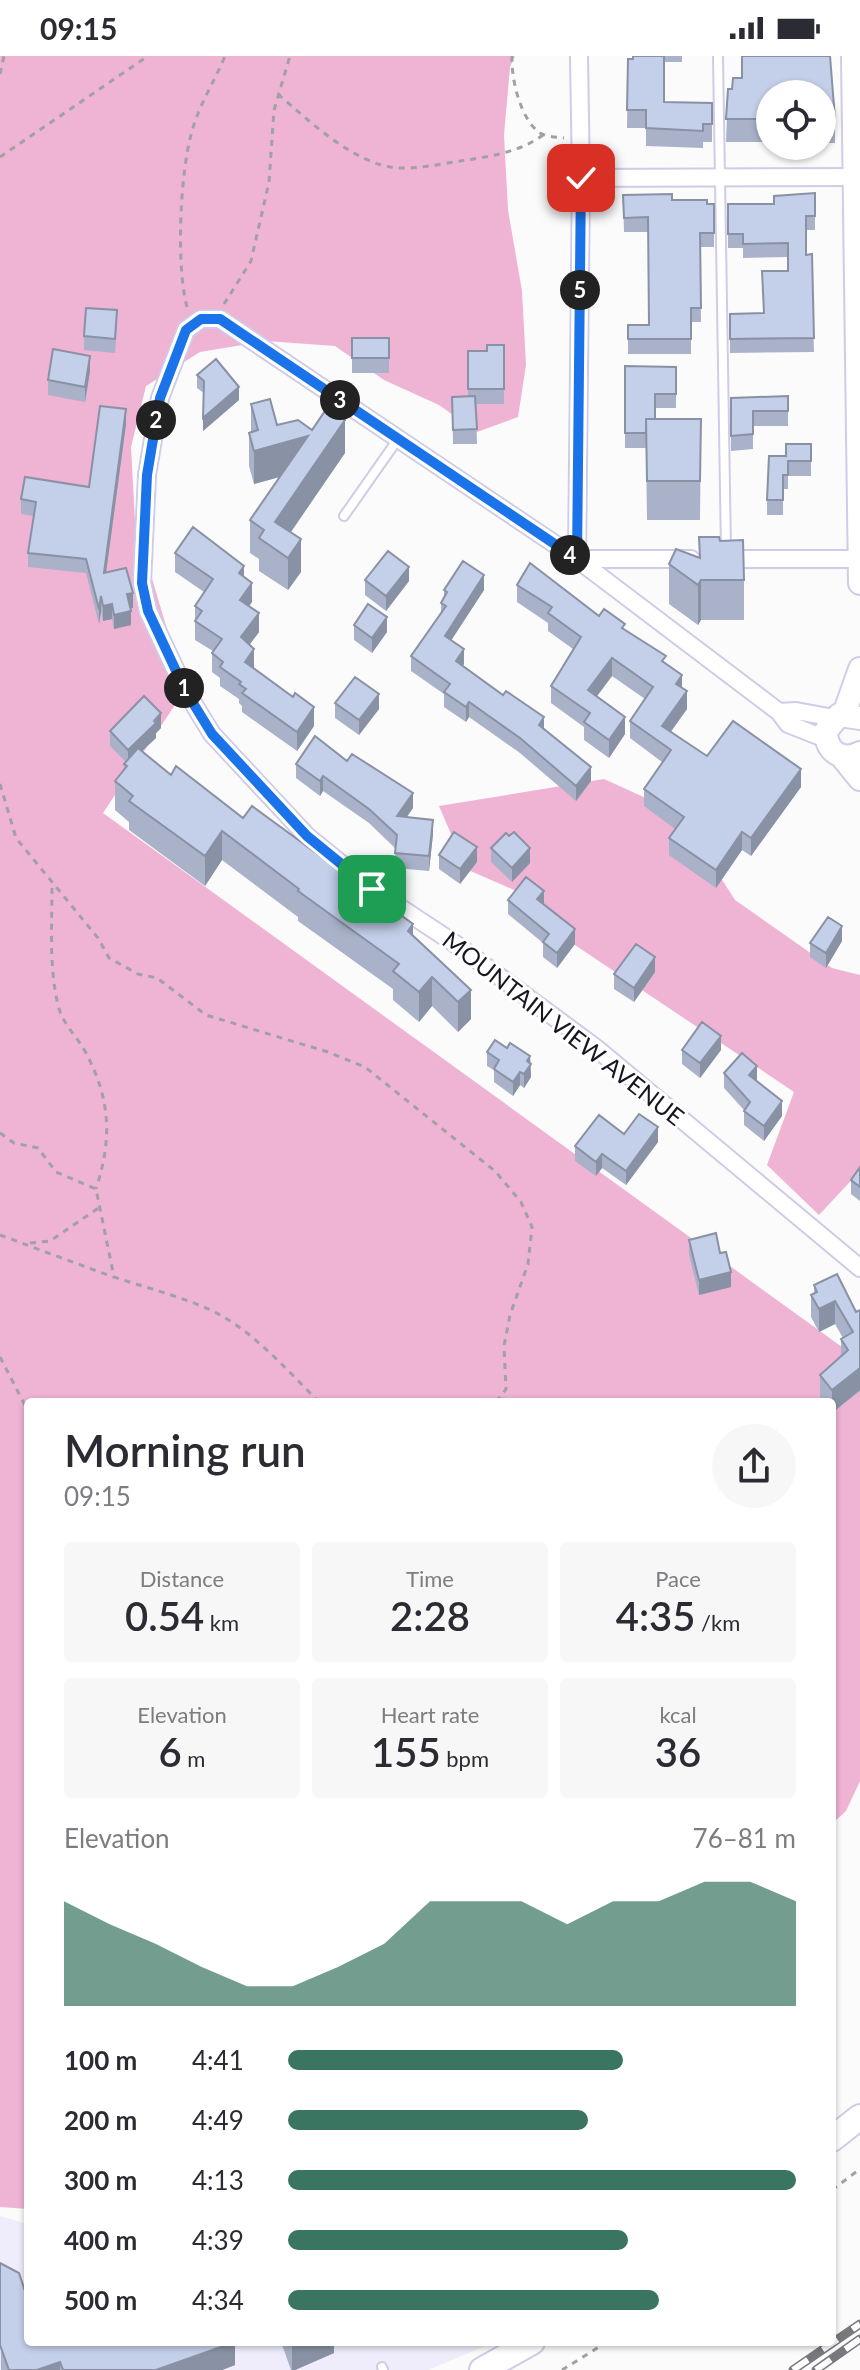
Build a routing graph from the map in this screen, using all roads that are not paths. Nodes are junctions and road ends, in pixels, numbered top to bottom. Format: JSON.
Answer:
{"nodes":[{"id":1,"x":579,"y":56,"type":"edge"},
{"id":2,"x":718,"y":56,"type":"edge"},
{"id":3,"x":853,"y":56,"type":"edge"},
{"id":4,"x":857,"y":177,"type":"edge"},
{"id":5,"x":581,"y":178,"type":"junction"},
{"id":6,"x":719,"y":178,"type":"junction"},
{"id":7,"x":398,"y":439,"type":"junction"},
{"id":8,"x":344,"y":516,"type":"dead end"},
{"id":9,"x":577,"y":559,"type":"junction"},
{"id":10,"x":726,"y":559,"type":"junction"},
{"id":11,"x":859,"y":559,"type":"edge"},
{"id":12,"x":860,"y":583,"type":"edge"},
{"id":13,"x":860,"y":669,"type":"edge"},
{"id":14,"x":841,"y":722,"type":"edge"},
{"id":15,"x":851,"y":755,"type":"edge"},
{"id":16,"x":860,"y":779,"type":"edge"},
{"id":17,"x":860,"y":1268,"type":"edge"},
{"id":18,"x":860,"y":2117,"type":"edge"},
{"id":19,"x":836,"y":2136,"type":"edge"},
{"id":20,"x":525,"y":2346,"type":"edge"},
{"id":21,"x":482,"y":2370,"type":"edge"}],
"edges":[{"from":1,"to":5,"type":"street"},
{"from":2,"to":6,"type":"lane"},
{"from":3,"to":4,"type":"street"},
{"from":4,"to":6,"type":"street"},
{"from":4,"to":11,"type":"street"},
{"from":5,"to":6,"type":"street"},
{"from":5,"to":9,"type":"street"},
{"from":6,"to":10,"type":"lane"},
{"from":7,"to":8,"type":"lane"},
{"from":7,"to":9,"type":"street"},
{"from":7,"to":17,"type":"street","name":"MOUNTAIN VIEW AVENUE"},
{"from":9,"to":10,"type":"street"},
{"from":9,"to":14,"type":"street"},
{"from":10,"to":11,"type":"street"},
{"from":11,"to":12,"type":"street"},
{"from":13,"to":14,"type":"street"},
{"from":14,"to":15,"type":"street"},
{"from":15,"to":16,"type":"street"},
{"from":18,"to":19,"type":"main road"},
{"from":20,"to":21,"type":"main road"}]}
